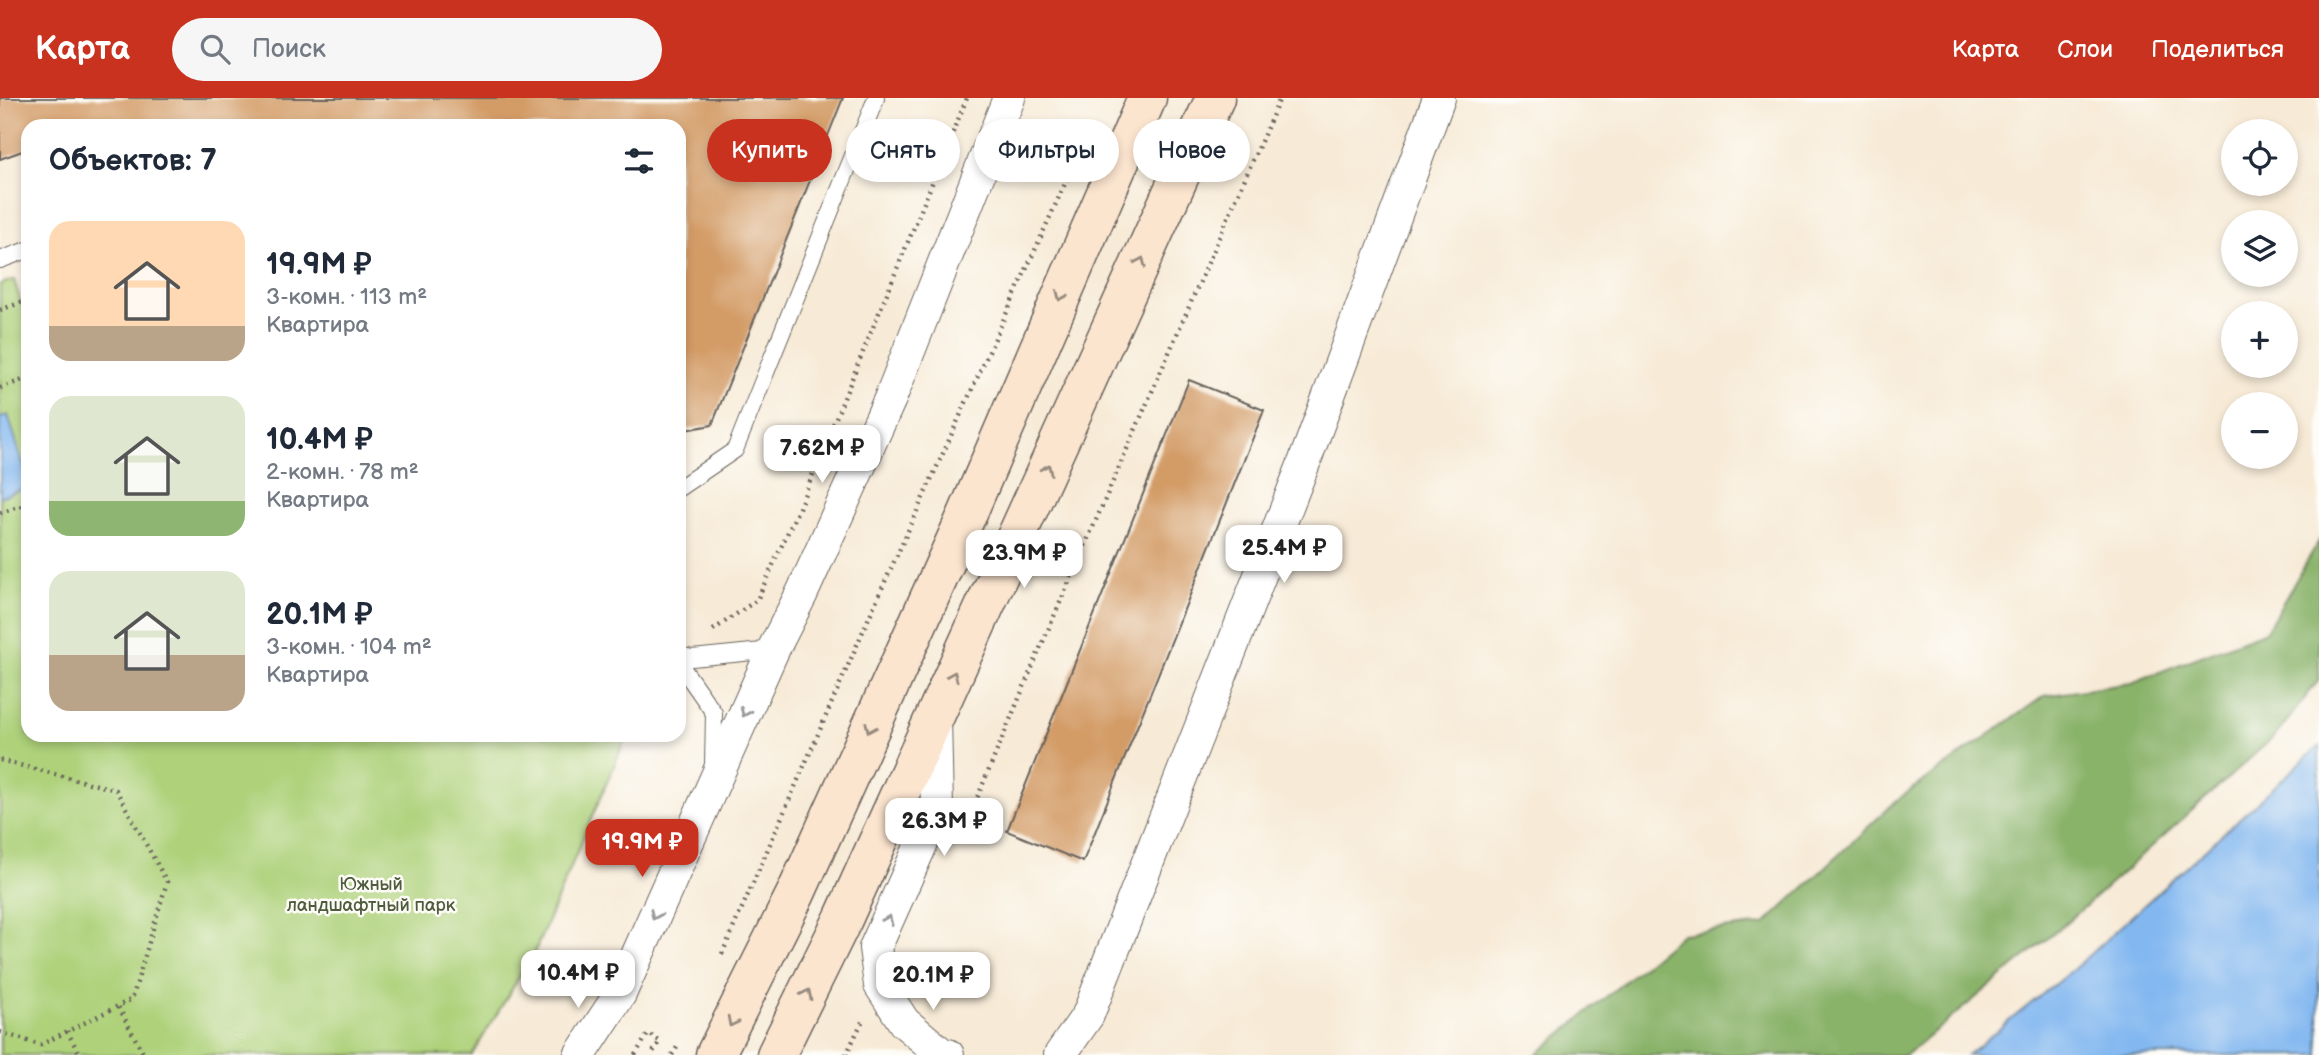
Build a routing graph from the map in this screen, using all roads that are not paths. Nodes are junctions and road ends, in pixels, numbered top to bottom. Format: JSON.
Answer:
{"nodes":[{"id":1,"x":876,"y":98,"type":"edge"},
{"id":2,"x":1009,"y":98,"type":"edge"},
{"id":3,"x":1147,"y":98,"type":"edge"},
{"id":4,"x":1215,"y":98,"type":"edge"},
{"id":5,"x":1439,"y":98,"type":"edge"},
{"id":6,"x":21,"y":252,"type":"edge"},
{"id":7,"x":0,"y":260,"type":"edge"},
{"id":8,"x":686,"y":483,"type":"edge"},
{"id":9,"x":773,"y":649,"type":"junction"},
{"id":10,"x":686,"y":657,"type":"edge"},
{"id":11,"x":686,"y":673,"type":"edge"},
{"id":12,"x":935,"y":715,"type":"junction"},
{"id":13,"x":712,"y":786,"type":"junction"},
{"id":14,"x":1065,"y":1048,"type":"edge"},
{"id":15,"x":580,"y":1055,"type":"edge"},
{"id":16,"x":715,"y":1055,"type":"edge"},
{"id":17,"x":776,"y":1055,"type":"edge"},
{"id":18,"x":948,"y":1055,"type":"edge"},
{"id":19,"x":1039,"y":1055,"type":"edge"}],
"edges":[{"from":1,"to":8,"type":"lane"},
{"from":2,"to":9,"type":"street"},
{"from":3,"to":16,"type":"main road","one_way":true},
{"from":12,"to":4,"type":"main road","one_way":true},
{"from":5,"to":14,"type":"street"},
{"from":6,"to":7,"type":"lane"},
{"from":9,"to":10,"type":"lane"},
{"from":9,"to":13,"type":"street","one_way":true},
{"from":11,"to":13,"type":"lane"},
{"from":17,"to":12,"type":"main road","one_way":true},
{"from":18,"to":12,"type":"street","one_way":true},
{"from":13,"to":15,"type":"street","one_way":true},
{"from":14,"to":19,"type":"street"}]}
